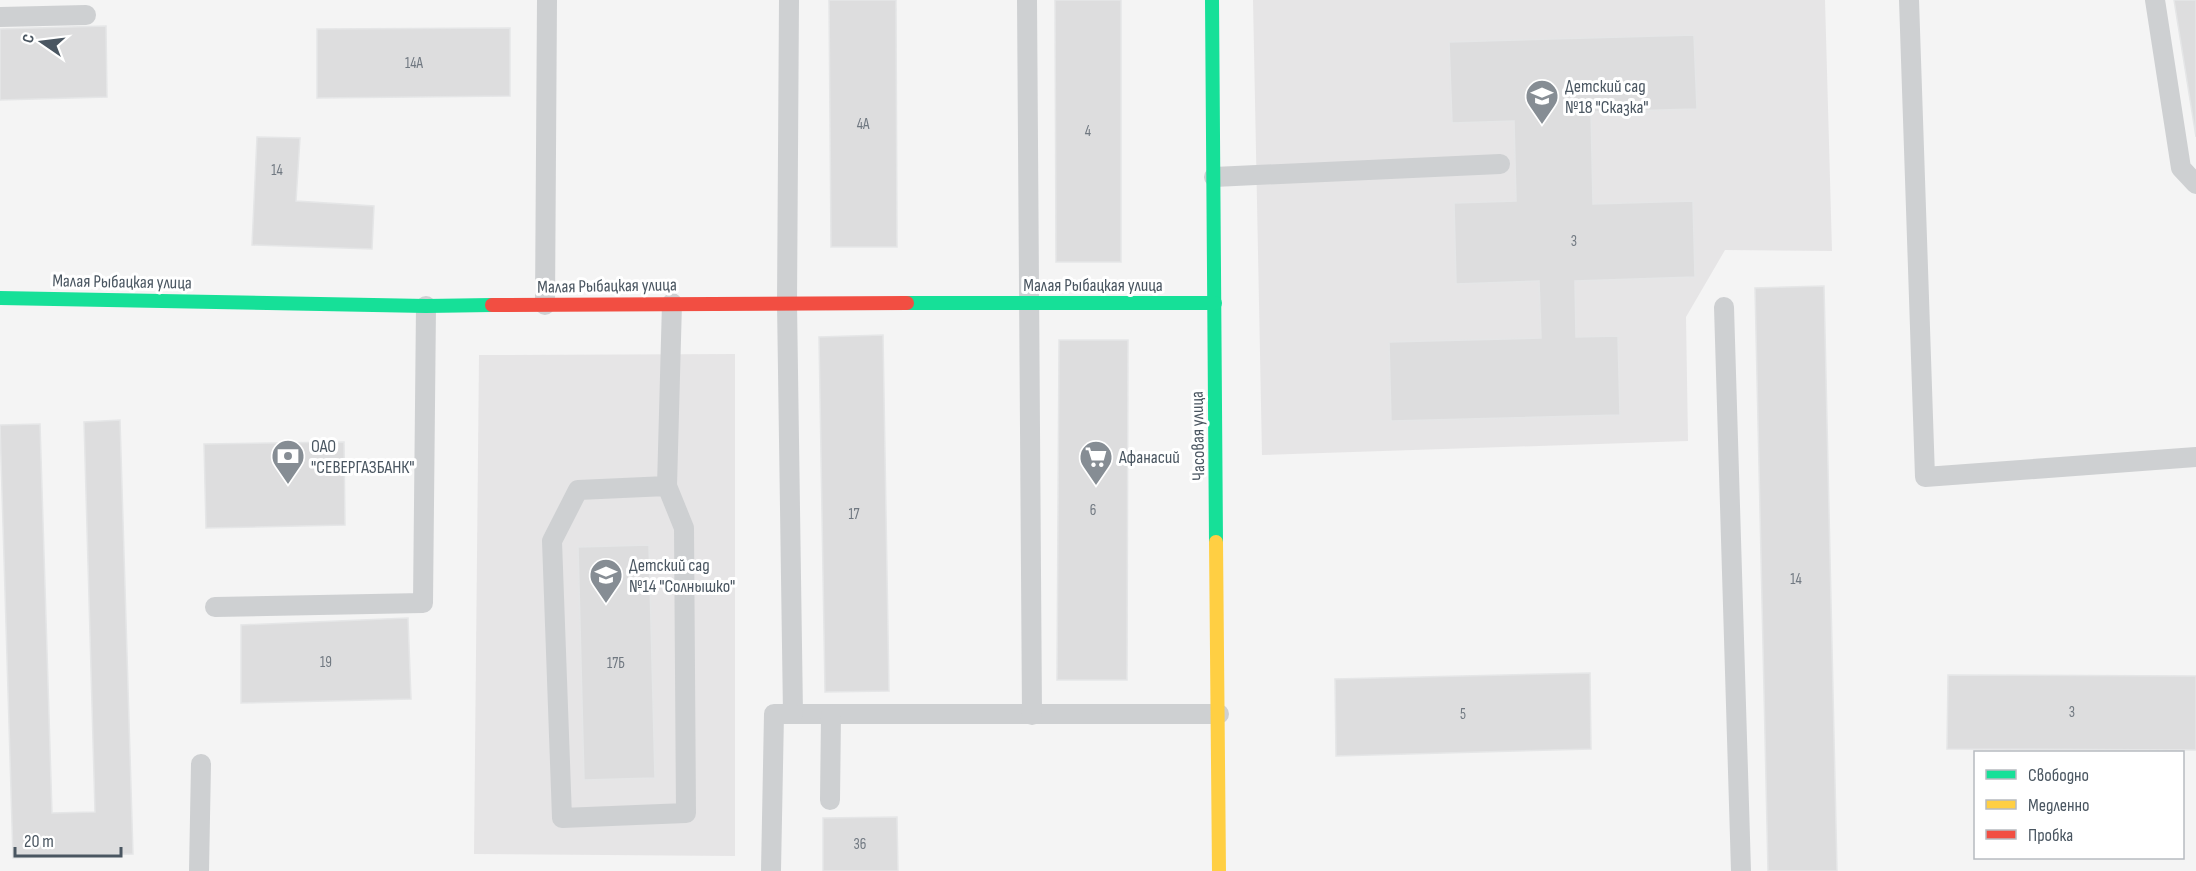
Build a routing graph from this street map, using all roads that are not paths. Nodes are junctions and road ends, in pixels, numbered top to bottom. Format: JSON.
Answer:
{"nodes":[{"id":1,"x":547,"y":0,"type":"edge"},
{"id":2,"x":789,"y":0,"type":"edge"},
{"id":3,"x":1027,"y":0,"type":"edge"},
{"id":4,"x":1212,"y":0,"type":"edge"},
{"id":5,"x":1909,"y":0,"type":"edge"},
{"id":6,"x":2155,"y":0,"type":"edge"},
{"id":7,"x":86,"y":15,"type":"dead end"},
{"id":8,"x":0,"y":17,"type":"edge"},
{"id":9,"x":1500,"y":164,"type":"dead end"},
{"id":10,"x":1214,"y":177,"type":"junction"},
{"id":11,"x":2196,"y":184,"type":"edge"},
{"id":12,"x":0,"y":298,"type":"edge"},
{"id":13,"x":672,"y":303,"type":"junction"},
{"id":14,"x":787,"y":303,"type":"junction"},
{"id":15,"x":1215,"y":303,"type":"junction"},
{"id":16,"x":1030,"y":304,"type":"junction"},
{"id":17,"x":545,"y":305,"type":"junction"},
{"id":18,"x":426,"y":306,"type":"junction"},
{"id":19,"x":1724,"y":307,"type":"dead end"},
{"id":20,"x":2196,"y":457,"type":"edge"},
{"id":21,"x":667,"y":486,"type":"junction"},
{"id":22,"x":215,"y":607,"type":"dead end"},
{"id":23,"x":793,"y":714,"type":"junction"},
{"id":24,"x":1219,"y":714,"type":"junction"},
{"id":25,"x":831,"y":715,"type":"junction"},
{"id":26,"x":1032,"y":715,"type":"junction"},
{"id":27,"x":201,"y":764,"type":"dead end"},
{"id":28,"x":830,"y":800,"type":"dead end"},
{"id":29,"x":199,"y":871,"type":"edge"},
{"id":30,"x":771,"y":871,"type":"edge"},
{"id":31,"x":1219,"y":871,"type":"edge"},
{"id":32,"x":1741,"y":871,"type":"edge"}],
"edges":[{"from":1,"to":17,"type":"lane"},
{"from":2,"to":14,"type":"lane"},
{"from":3,"to":16,"type":"lane"},
{"from":4,"to":10,"type":"street","name":"Часовая улица"},
{"from":5,"to":20,"type":"lane"},
{"from":6,"to":11,"type":"lane"},
{"from":7,"to":8,"type":"lane"},
{"from":9,"to":10,"type":"lane"},
{"from":10,"to":15,"type":"street","name":"Часовая улица"},
{"from":12,"to":18,"type":"street","name":"Малая Рыбацкая улица"},
{"from":13,"to":14,"type":"street","name":"Малая Рыбацкая улица"},
{"from":13,"to":17,"type":"street","name":"Малая Рыбацкая улица"},
{"from":13,"to":21,"type":"lane"},
{"from":14,"to":16,"type":"street","name":"Малая Рыбацкая улица"},
{"from":14,"to":23,"type":"lane"},
{"from":15,"to":16,"type":"street","name":"Малая Рыбацкая улица"},
{"from":15,"to":24,"type":"street","name":"Часовая улица"},
{"from":16,"to":26,"type":"lane"},
{"from":17,"to":18,"type":"street","name":"Малая Рыбацкая улица"},
{"from":18,"to":22,"type":"lane"},
{"from":19,"to":32,"type":"lane"},
{"from":21,"to":21,"type":"lane"},
{"from":23,"to":25,"type":"lane"},
{"from":23,"to":30,"type":"lane"},
{"from":24,"to":26,"type":"lane"},
{"from":24,"to":31,"type":"street","name":"Часовая улица"},
{"from":25,"to":26,"type":"lane"},
{"from":25,"to":28,"type":"lane"},
{"from":27,"to":29,"type":"lane"}]}
